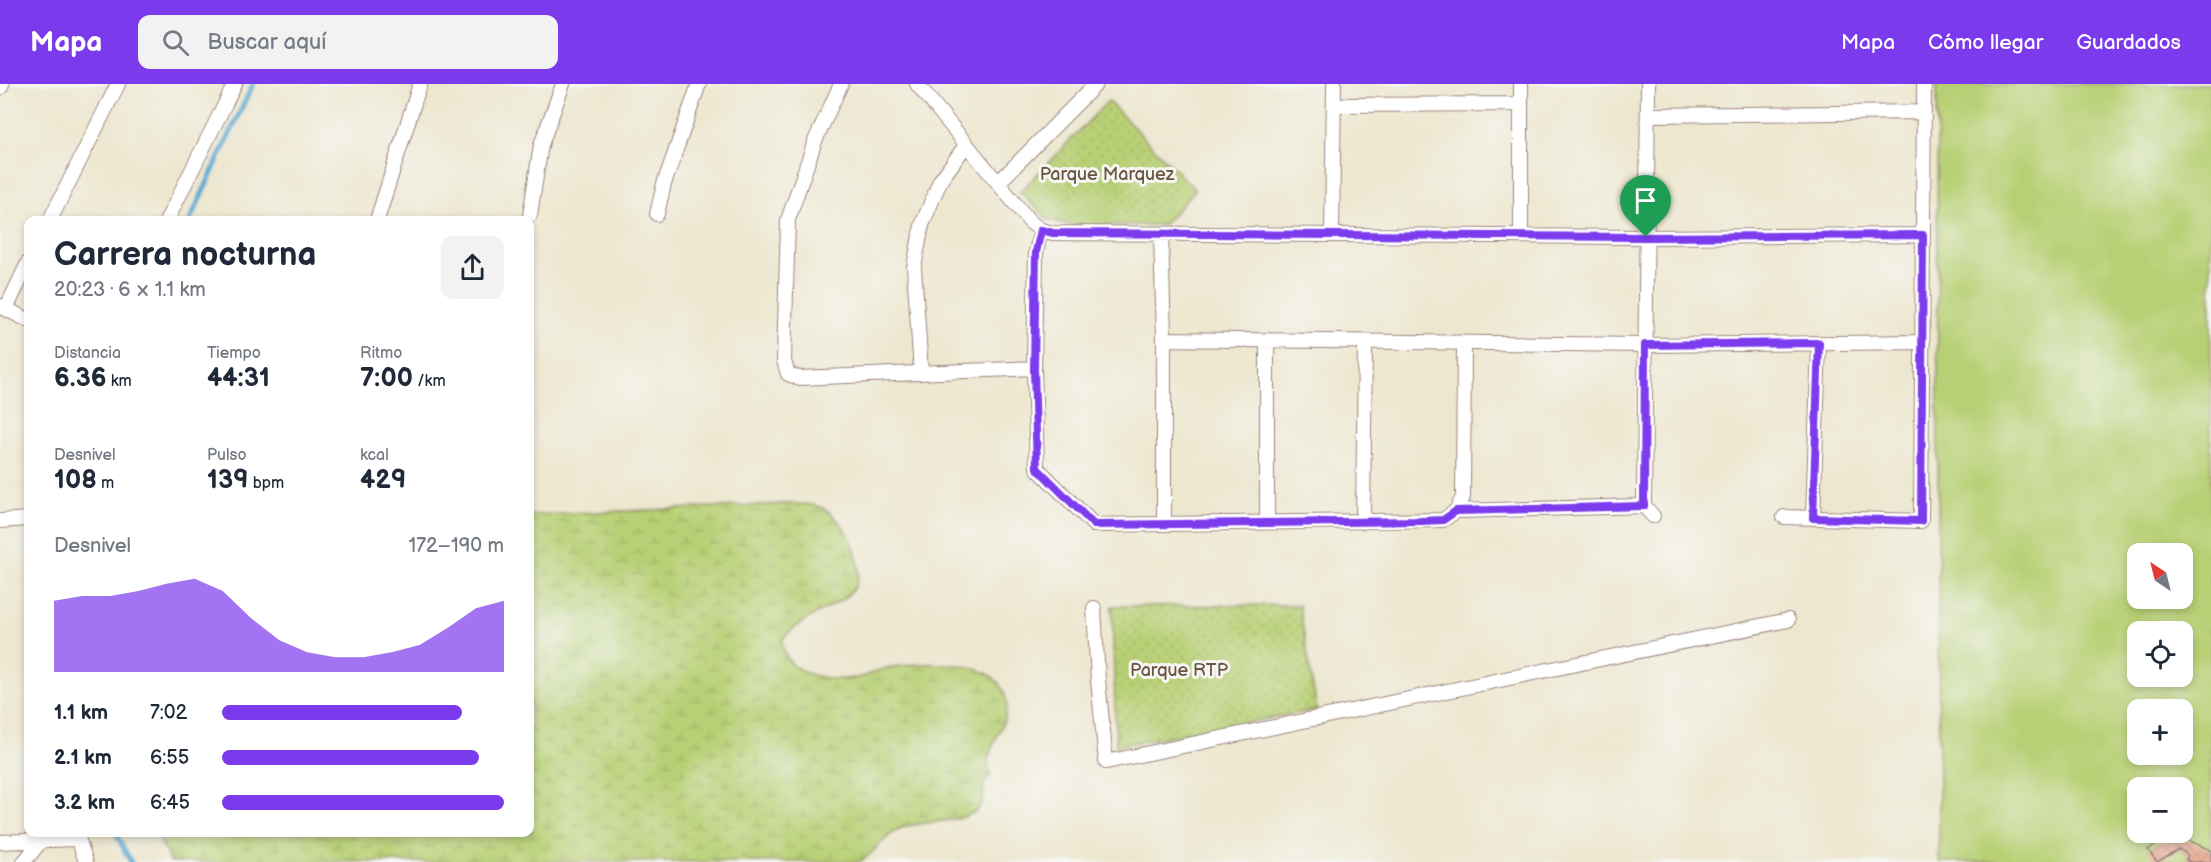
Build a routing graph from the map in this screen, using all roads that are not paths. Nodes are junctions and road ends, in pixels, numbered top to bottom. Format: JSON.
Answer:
{"nodes":[{"id":1,"x":2,"y":84,"type":"edge"},
{"id":2,"x":118,"y":84,"type":"edge"},
{"id":3,"x":235,"y":84,"type":"edge"},
{"id":4,"x":420,"y":84,"type":"edge"},
{"id":5,"x":563,"y":84,"type":"edge"},
{"id":6,"x":699,"y":84,"type":"edge"},
{"id":7,"x":841,"y":84,"type":"edge"},
{"id":8,"x":917,"y":84,"type":"edge"},
{"id":9,"x":1096,"y":84,"type":"edge"},
{"id":10,"x":1334,"y":84,"type":"edge"},
{"id":11,"x":1521,"y":84,"type":"edge"},
{"id":12,"x":1648,"y":84,"type":"edge"},
{"id":13,"x":1924,"y":84,"type":"edge"},
{"id":14,"x":0,"y":88,"type":"edge"},
{"id":15,"x":1521,"y":104,"type":"junction"},
{"id":16,"x":1334,"y":105,"type":"junction"},
{"id":17,"x":1924,"y":112,"type":"junction"},
{"id":18,"x":1648,"y":115,"type":"junction"},
{"id":19,"x":966,"y":145,"type":"junction"},
{"id":20,"x":998,"y":183,"type":"junction"},
{"id":21,"x":657,"y":214,"type":"dead end"},
{"id":22,"x":530,"y":215,"type":"dead end"},
{"id":23,"x":52,"y":216,"type":"edge"},
{"id":24,"x":168,"y":216,"type":"edge"},
{"id":25,"x":378,"y":216,"type":"edge"},
{"id":26,"x":1041,"y":230,"type":"junction"},
{"id":27,"x":1161,"y":234,"type":"junction"},
{"id":28,"x":1332,"y":234,"type":"junction"},
{"id":29,"x":1521,"y":235,"type":"junction"},
{"id":30,"x":1923,"y":235,"type":"junction"},
{"id":31,"x":1646,"y":237,"type":"junction"},
{"id":32,"x":24,"y":270,"type":"edge"},
{"id":33,"x":3,"y":307,"type":"edge"},
{"id":34,"x":24,"y":318,"type":"edge"},
{"id":35,"x":1164,"y":339,"type":"junction"},
{"id":36,"x":1267,"y":340,"type":"junction"},
{"id":37,"x":1365,"y":342,"type":"junction"},
{"id":38,"x":1923,"y":342,"type":"junction"},
{"id":39,"x":1819,"y":343,"type":"junction"},
{"id":40,"x":1464,"y":344,"type":"junction"},
{"id":41,"x":1645,"y":345,"type":"junction"},
{"id":42,"x":1034,"y":369,"type":"junction"},
{"id":43,"x":921,"y":372,"type":"junction"},
{"id":44,"x":1456,"y":511,"type":"junction"},
{"id":45,"x":1784,"y":517,"type":"dead end"},
{"id":46,"x":1813,"y":518,"type":"junction"},
{"id":47,"x":24,"y":519,"type":"edge"},
{"id":48,"x":0,"y":521,"type":"edge"},
{"id":49,"x":1267,"y":522,"type":"junction"},
{"id":50,"x":1363,"y":522,"type":"junction"},
{"id":51,"x":1164,"y":523,"type":"junction"},
{"id":52,"x":1094,"y":608,"type":"dead end"},
{"id":53,"x":1788,"y":620,"type":"dead end"},
{"id":54,"x":70,"y":837,"type":"edge"},
{"id":55,"x":76,"y":837,"type":"edge"},
{"id":56,"x":0,"y":842,"type":"edge"},
{"id":57,"x":40,"y":842,"type":"junction"},
{"id":58,"x":24,"y":862,"type":"edge"},
{"id":59,"x":86,"y":862,"type":"edge"}],
"edges":[{"from":1,"to":14,"type":"street"},
{"from":2,"to":23,"type":"street"},
{"from":3,"to":24,"type":"street"},
{"from":4,"to":25,"type":"street"},
{"from":5,"to":22,"type":"street"},
{"from":6,"to":21,"type":"street"},
{"from":7,"to":43,"type":"street"},
{"from":8,"to":19,"type":"street"},
{"from":9,"to":20,"type":"street"},
{"from":10,"to":16,"type":"street"},
{"from":11,"to":15,"type":"street"},
{"from":12,"to":18,"type":"street"},
{"from":13,"to":17,"type":"street"},
{"from":15,"to":16,"type":"street"},
{"from":15,"to":29,"type":"street"},
{"from":16,"to":28,"type":"street"},
{"from":17,"to":18,"type":"street"},
{"from":17,"to":30,"type":"street"},
{"from":18,"to":31,"type":"street"},
{"from":19,"to":20,"type":"street"},
{"from":19,"to":43,"type":"street"},
{"from":20,"to":26,"type":"street"},
{"from":26,"to":27,"type":"street"},
{"from":26,"to":42,"type":"street"},
{"from":27,"to":28,"type":"street"},
{"from":27,"to":35,"type":"street"},
{"from":28,"to":29,"type":"street"},
{"from":29,"to":31,"type":"street"},
{"from":30,"to":31,"type":"street"},
{"from":30,"to":38,"type":"street"},
{"from":31,"to":41,"type":"street"},
{"from":32,"to":33,"type":"street"},
{"from":33,"to":34,"type":"street"},
{"from":35,"to":36,"type":"street"},
{"from":35,"to":51,"type":"street"},
{"from":36,"to":37,"type":"street"},
{"from":36,"to":49,"type":"street"},
{"from":37,"to":40,"type":"street"},
{"from":37,"to":50,"type":"street"},
{"from":38,"to":39,"type":"street"},
{"from":38,"to":46,"type":"street"},
{"from":39,"to":41,"type":"street"},
{"from":39,"to":46,"type":"street"},
{"from":40,"to":41,"type":"street"},
{"from":40,"to":44,"type":"street"},
{"from":41,"to":44,"type":"street"},
{"from":42,"to":43,"type":"street"},
{"from":42,"to":51,"type":"street"},
{"from":44,"to":50,"type":"street"},
{"from":45,"to":46,"type":"street"},
{"from":47,"to":48,"type":"street"},
{"from":49,"to":50,"type":"street"},
{"from":49,"to":51,"type":"street"},
{"from":52,"to":53,"type":"street"},
{"from":54,"to":57,"type":"street"},
{"from":55,"to":59,"type":"street"},
{"from":56,"to":57,"type":"street"},
{"from":57,"to":58,"type":"street"}]}
